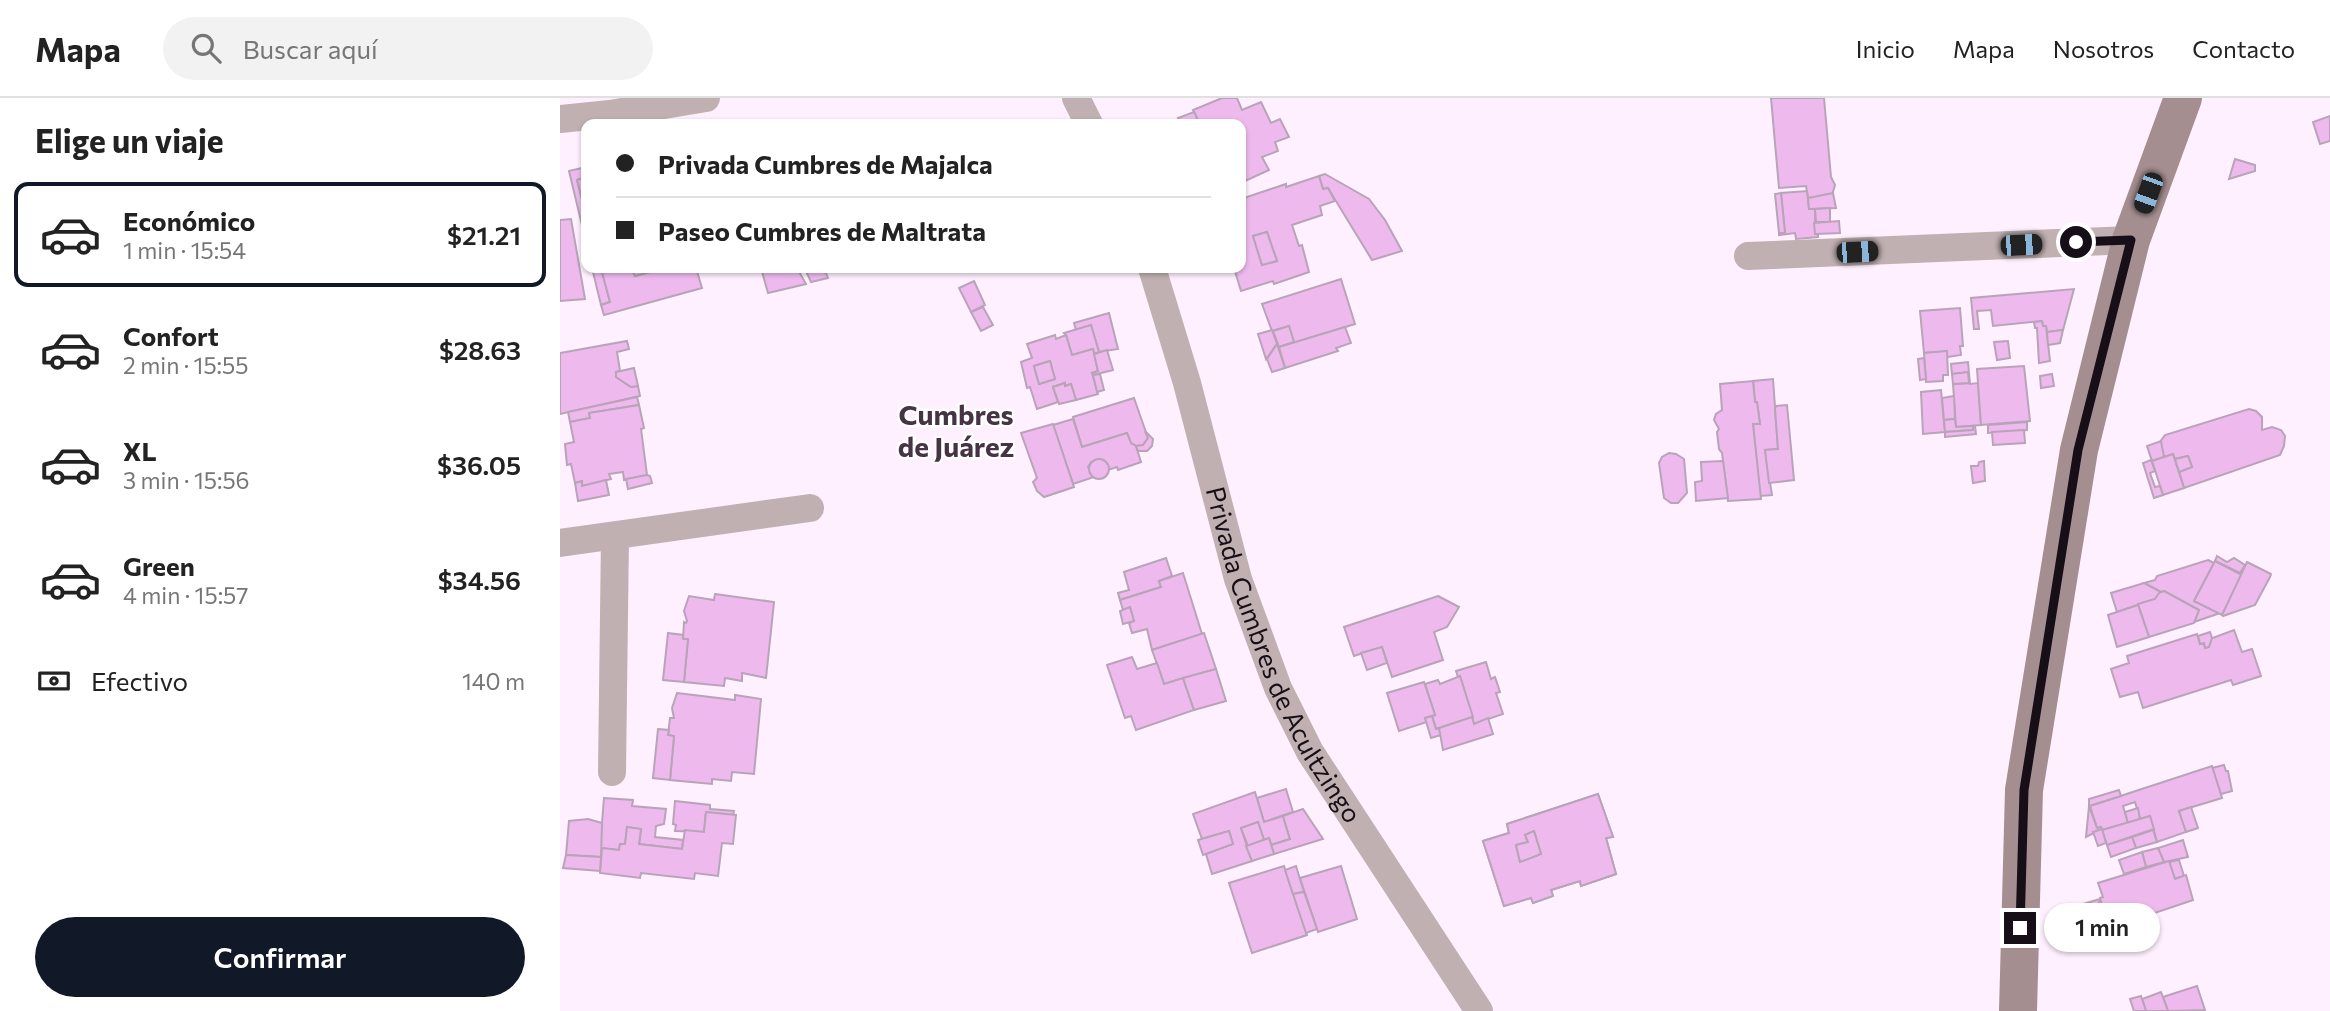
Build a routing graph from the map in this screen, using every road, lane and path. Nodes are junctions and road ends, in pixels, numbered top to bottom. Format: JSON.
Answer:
{"nodes":[{"id":1,"x":706,"y":98,"type":"edge"},
{"id":2,"x":1076,"y":98,"type":"edge"},
{"id":3,"x":2183,"y":98,"type":"edge"},
{"id":4,"x":560,"y":118,"type":"edge"},
{"id":5,"x":1086,"y":119,"type":"edge"},
{"id":6,"x":2131,"y":240,"type":"junction"},
{"id":7,"x":1748,"y":256,"type":"dead end"},
{"id":8,"x":1154,"y":273,"type":"edge"},
{"id":9,"x":810,"y":508,"type":"dead end"},
{"id":10,"x":615,"y":536,"type":"junction"},
{"id":11,"x":560,"y":543,"type":"edge"},
{"id":12,"x":612,"y":772,"type":"dead end"},
{"id":13,"x":1479,"y":1011,"type":"edge"},
{"id":14,"x":2018,"y":1011,"type":"edge"}],
"edges":[{"from":1,"to":4,"type":"street"},
{"from":2,"to":5,"type":"street"},
{"from":3,"to":6,"type":"street"},
{"from":6,"to":7,"type":"street"},
{"from":6,"to":14,"type":"street"},
{"from":8,"to":13,"type":"street","name":"Privada Cumbres de Acultzingo"},
{"from":9,"to":10,"type":"street"},
{"from":10,"to":11,"type":"street"},
{"from":10,"to":12,"type":"street"}]}
